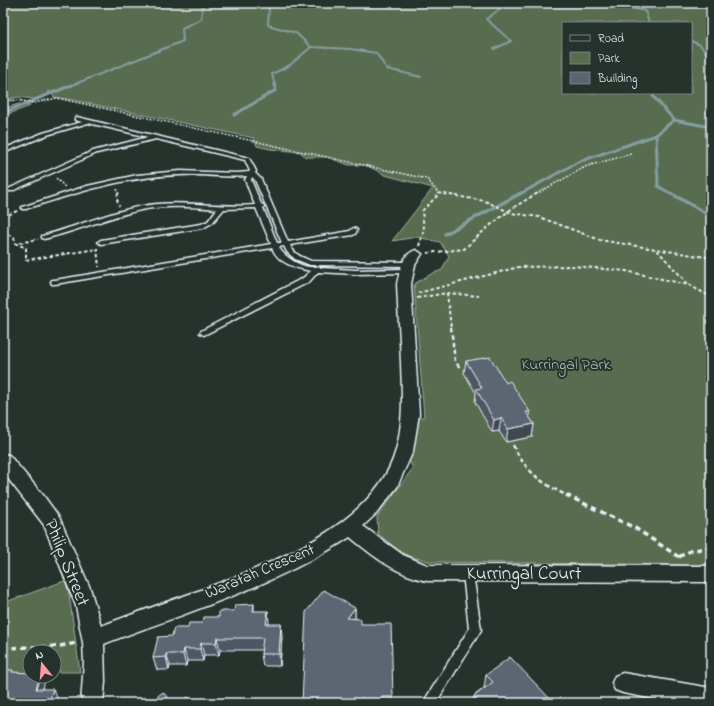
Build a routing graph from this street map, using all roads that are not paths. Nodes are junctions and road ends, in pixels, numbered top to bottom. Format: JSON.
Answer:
{"nodes":[{"id":1,"x":76,"y":119,"type":"dead end"},
{"id":2,"x":89,"y":122,"type":"junction"},
{"id":3,"x":157,"y":138,"type":"junction"},
{"id":4,"x":3,"y":151,"type":"edge"},
{"id":5,"x":252,"y":174,"type":"junction"},
{"id":6,"x":10,"y":190,"type":"dead end"},
{"id":7,"x":270,"y":205,"type":"junction"},
{"id":8,"x":222,"y":207,"type":"junction"},
{"id":9,"x":259,"y":207,"type":"junction"},
{"id":10,"x":24,"y":208,"type":"road end"},
{"id":11,"x":354,"y":230,"type":"dead end"},
{"id":12,"x":44,"y":237,"type":"road end"},
{"id":13,"x":101,"y":242,"type":"dead end"},
{"id":14,"x":286,"y":244,"type":"junction"},
{"id":15,"x":275,"y":246,"type":"junction"},
{"id":16,"x":410,"y":263,"type":"joint"},
{"id":17,"x":318,"y":267,"type":"junction"},
{"id":18,"x":55,"y":282,"type":"dead end"},
{"id":19,"x":204,"y":333,"type":"dead end"},
{"id":20,"x":3,"y":460,"type":"edge"},
{"id":21,"x":351,"y":527,"type":"junction"},
{"id":22,"x":468,"y":573,"type":"junction"},
{"id":23,"x":711,"y":574,"type":"edge"},
{"id":24,"x":93,"y":639,"type":"junction"},
{"id":25,"x":623,"y":682,"type":"dead end"},
{"id":26,"x":711,"y":699,"type":"edge"},
{"id":27,"x":92,"y":703,"type":"edge"},
{"id":28,"x":429,"y":703,"type":"edge"}],
"edges":[{"from":1,"to":2,"type":"lane"},
{"from":2,"to":3,"type":"lane"},
{"from":2,"to":4,"type":"lane"},
{"from":3,"to":5,"type":"lane"},
{"from":3,"to":6,"type":"lane"},
{"from":5,"to":7,"type":"lane"},
{"from":5,"to":9,"type":"lane"},
{"from":5,"to":10,"type":"lane"},
{"from":7,"to":9,"type":"lane"},
{"from":7,"to":14,"type":"lane"},
{"from":8,"to":9,"type":"lane"},
{"from":8,"to":12,"type":"lane"},
{"from":8,"to":13,"type":"lane"},
{"from":9,"to":15,"type":"lane"},
{"from":11,"to":14,"type":"lane"},
{"from":14,"to":15,"type":"lane"},
{"from":14,"to":17,"type":"lane"},
{"from":15,"to":17,"type":"lane"},
{"from":15,"to":18,"type":"lane"},
{"from":16,"to":17,"type":"lane"},
{"from":16,"to":21,"type":"street","name":"Waratah Crescent"},
{"from":17,"to":19,"type":"lane"},
{"from":20,"to":24,"type":"street","name":"Philip Street"},
{"from":21,"to":22,"type":"street","name":"Kurringal Court"},
{"from":21,"to":24,"type":"street","name":"Waratah Crescent"},
{"from":22,"to":23,"type":"street","name":"Kurringal Court"},
{"from":22,"to":28,"type":"lane"},
{"from":24,"to":27,"type":"street","name":"Philip Street"},
{"from":25,"to":26,"type":"street"}]}
